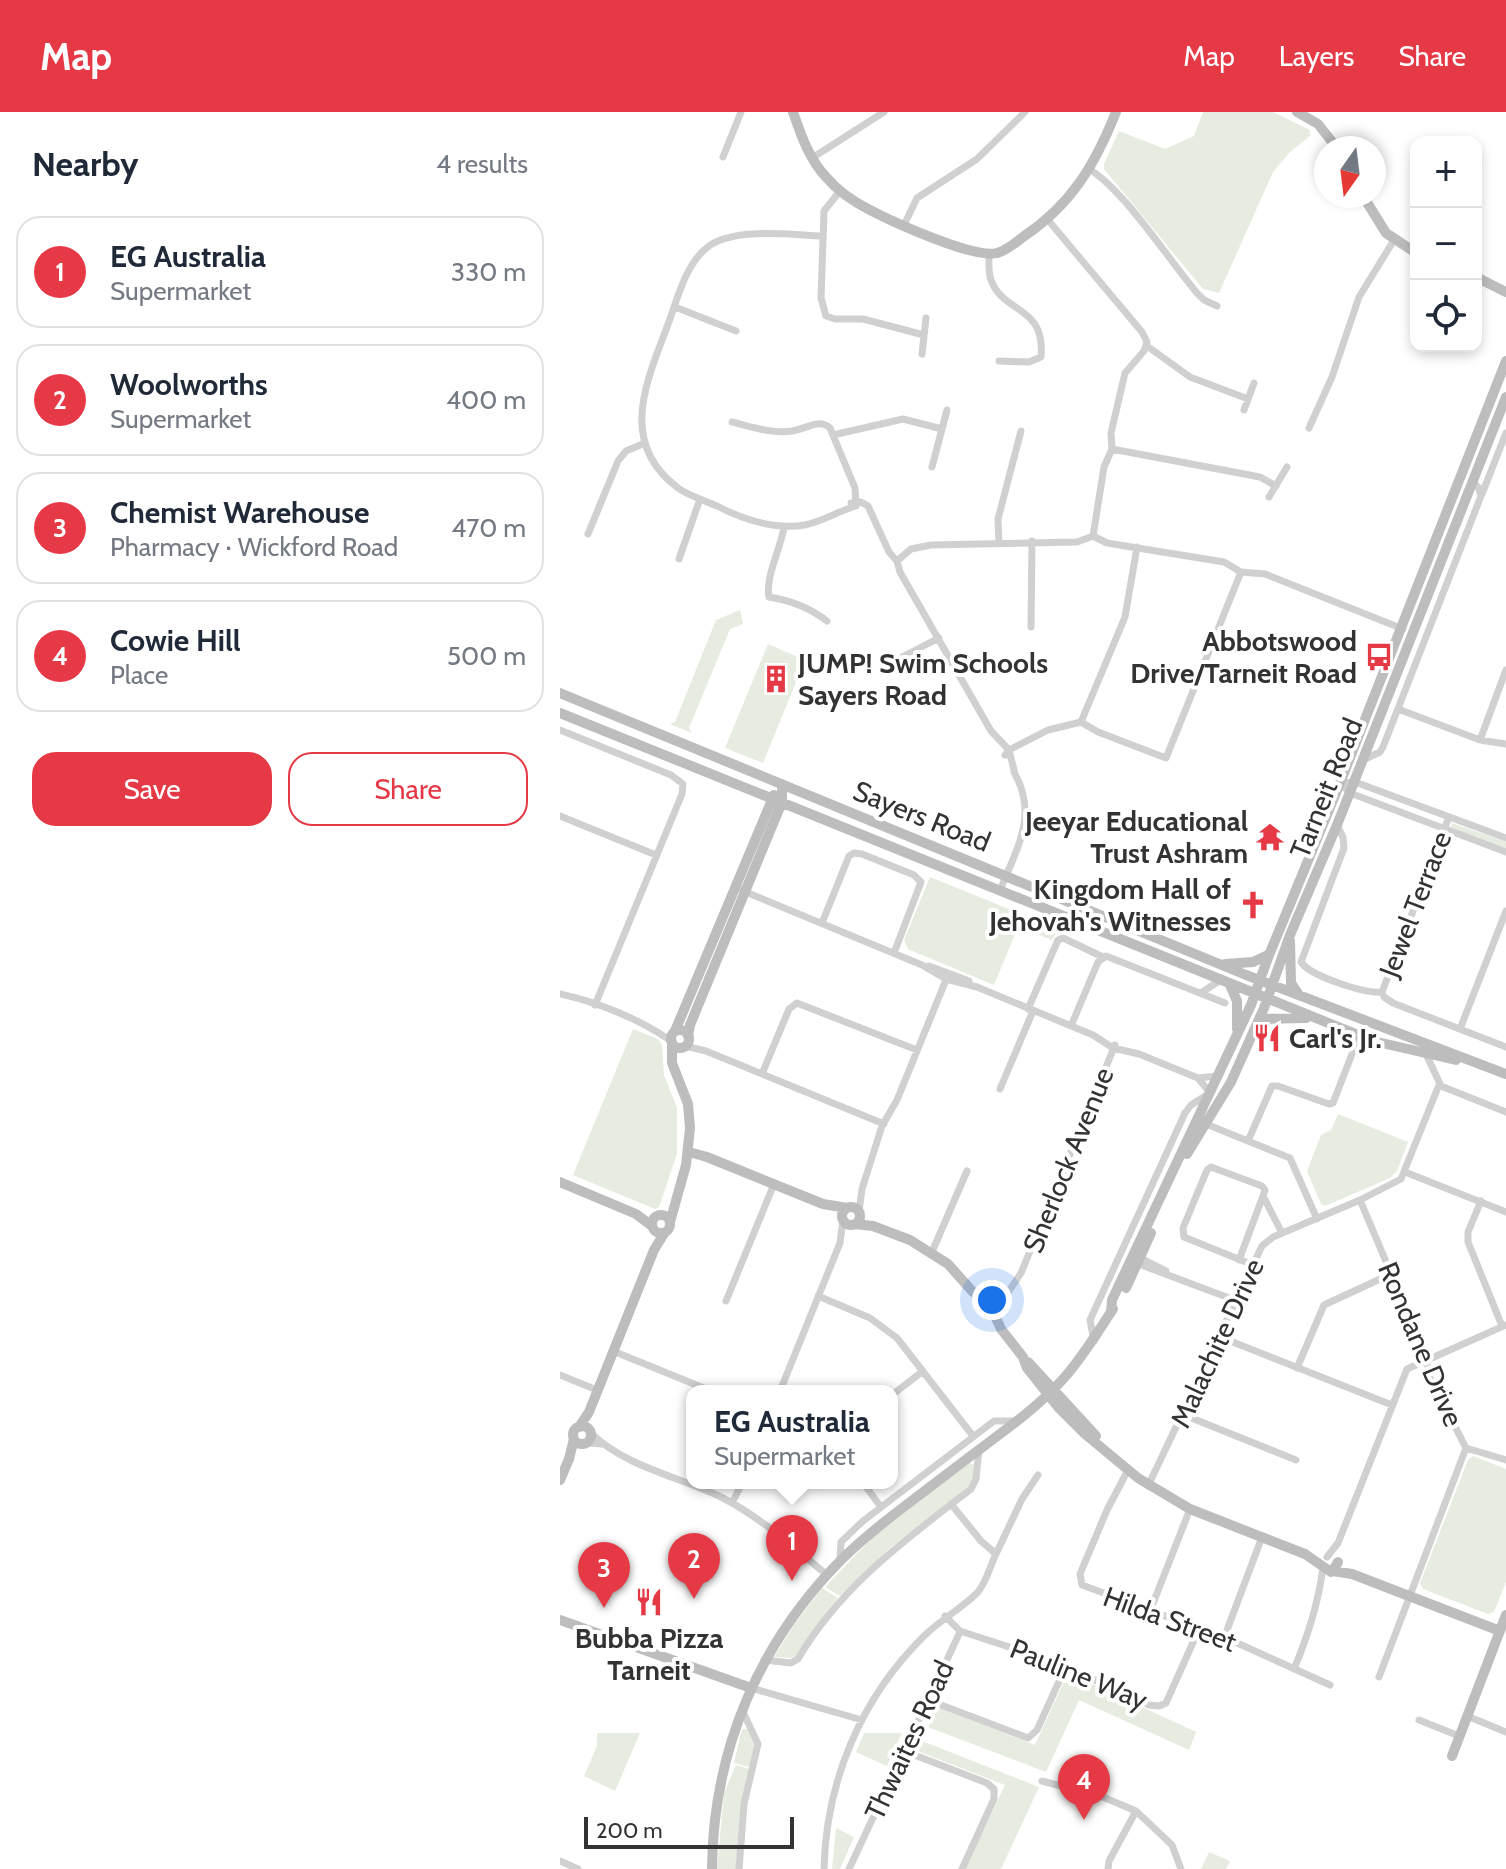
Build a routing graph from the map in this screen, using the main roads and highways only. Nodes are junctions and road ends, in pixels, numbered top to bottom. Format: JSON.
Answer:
{"nodes":[{"id":1,"x":793,"y":112,"type":"edge"},
{"id":2,"x":1116,"y":112,"type":"edge"},
{"id":3,"x":1297,"y":112,"type":"edge"},
{"id":4,"x":1328,"y":136,"type":"edge"},
{"id":5,"x":1370,"y":208,"type":"edge"},
{"id":6,"x":1410,"y":249,"type":"edge"},
{"id":7,"x":1482,"y":279,"type":"edge"},
{"id":8,"x":1506,"y":289,"type":"edge"},
{"id":9,"x":1506,"y":361,"type":"edge"},
{"id":10,"x":1506,"y":397,"type":"edge"},
{"id":11,"x":1472,"y":482,"type":"junction"},
{"id":12,"x":1427,"y":562,"type":"junction"},
{"id":13,"x":560,"y":693,"type":"edge"},
{"id":14,"x":560,"y":713,"type":"edge"},
{"id":15,"x":782,"y":784,"type":"junction"},
{"id":16,"x":777,"y":800,"type":"junction"},
{"id":17,"x":740,"y":890,"type":"junction"},
{"id":18,"x":1290,"y":935,"type":"junction"},
{"id":19,"x":1269,"y":955,"type":"junction"},
{"id":20,"x":1219,"y":964,"type":"junction"},
{"id":21,"x":1259,"y":980,"type":"junction"},
{"id":22,"x":1224,"y":983,"type":"junction"},
{"id":23,"x":1272,"y":984,"type":"junction"},
{"id":24,"x":1255,"y":995,"type":"junction"},
{"id":25,"x":1299,"y":995,"type":"junction"},
{"id":26,"x":1267,"y":1000,"type":"junction"},
{"id":27,"x":1259,"y":1019,"type":"junction"},
{"id":28,"x":1316,"y":1019,"type":"junction"},
{"id":29,"x":1237,"y":1035,"type":"junction"},
{"id":30,"x":673,"y":1036,"type":"junction"},
{"id":31,"x":686,"y":1041,"type":"junction"},
{"id":32,"x":674,"y":1068,"type":"junction"},
{"id":33,"x":1489,"y":1068,"type":"junction"},
{"id":34,"x":1506,"y":1074,"type":"edge"},
{"id":35,"x":689,"y":1152,"type":"junction"},
{"id":36,"x":560,"y":1182,"type":"edge"},
{"id":37,"x":1167,"y":1186,"type":"junction"},
{"id":38,"x":659,"y":1223,"type":"junction"},
{"id":39,"x":1051,"y":1391,"type":"junction"},
{"id":40,"x":589,"y":1412,"type":"junction"},
{"id":41,"x":579,"y":1427,"type":"junction"},
{"id":42,"x":589,"y":1438,"type":"junction"},
{"id":43,"x":574,"y":1439,"type":"junction"},
{"id":44,"x":569,"y":1459,"type":"junction"},
{"id":45,"x":560,"y":1480,"type":"edge"},
{"id":46,"x":1506,"y":1615,"type":"edge"},
{"id":47,"x":560,"y":1620,"type":"edge"},
{"id":48,"x":1500,"y":1631,"type":"junction"},
{"id":49,"x":750,"y":1691,"type":"junction"},
{"id":50,"x":1452,"y":1756,"type":"dead end"},
{"id":51,"x":712,"y":1869,"type":"edge"}],
"edges":[{"from":1,"to":2,"type":"main road"},
{"from":3,"to":4,"type":"main road"},
{"from":5,"to":6,"type":"main road"},
{"from":7,"to":8,"type":"main road"},
{"from":9,"to":12,"type":"main road","name":"Tarneit Road"},
{"from":10,"to":11,"type":"main road","name":"Tarneit Road"},
{"from":11,"to":12,"type":"main road"},
{"from":11,"to":18,"type":"main road","name":"Tarneit Road"},
{"from":12,"to":19,"type":"main road","name":"Tarneit Road"},
{"from":13,"to":15,"type":"main road","name":"Sayers Road"},
{"from":14,"to":16,"type":"main road","name":"Sayers Road"},
{"from":15,"to":16,"type":"main road"},
{"from":15,"to":20,"type":"main road","name":"Sayers Road"},
{"from":16,"to":17,"type":"main road"},
{"from":16,"to":22,"type":"main road","name":"Sayers Road"},
{"from":17,"to":30,"type":"main road"},
{"from":17,"to":31,"type":"main road"},
{"from":18,"to":23,"type":"main road","name":"Tarneit Road"},
{"from":18,"to":25,"type":"main road"},
{"from":19,"to":20,"type":"main road"},
{"from":19,"to":21,"type":"main road","name":"Tarneit Road"},
{"from":20,"to":21,"type":"main road","name":"Sayers Road"},
{"from":21,"to":23,"type":"main road","name":"Sayers Road"},
{"from":21,"to":24,"type":"main road","name":"Tarneit Road"},
{"from":22,"to":24,"type":"main road","name":"Sayers Road"},
{"from":22,"to":29,"type":"main road"},
{"from":23,"to":25,"type":"main road","name":"Sayers Road"},
{"from":23,"to":26,"type":"main road","name":"Tarneit Road"},
{"from":24,"to":26,"type":"main road","name":"Sayers Road"},
{"from":24,"to":29,"type":"main road","name":"Tarneit Road"},
{"from":25,"to":33,"type":"main road","name":"Sayers Road"},
{"from":26,"to":27,"type":"main road","name":"Tarneit Road"},
{"from":26,"to":28,"type":"main road","name":"Sayers Road"},
{"from":27,"to":28,"type":"main road"},
{"from":27,"to":37,"type":"main road","name":"Tarneit Road"},
{"from":28,"to":33,"type":"main road","name":"Sayers Road"},
{"from":29,"to":37,"type":"main road","name":"Tarneit Road"},
{"from":30,"to":31,"type":"main road"},
{"from":30,"to":31,"type":"main road"},
{"from":30,"to":32,"type":"main road"},
{"from":31,"to":32,"type":"main road"},
{"from":32,"to":35,"type":"main road"},
{"from":33,"to":34,"type":"main road","name":"Sayers Road"},
{"from":35,"to":38,"type":"main road"},
{"from":35,"to":39,"type":"main road"},
{"from":36,"to":38,"type":"main road"},
{"from":37,"to":39,"type":"main road","name":"Tarneit Road"},
{"from":38,"to":40,"type":"main road"},
{"from":39,"to":48,"type":"main road"},
{"from":39,"to":49,"type":"main road","name":"Tarneit Road"},
{"from":40,"to":41,"type":"main road"},
{"from":40,"to":42,"type":"main road"},
{"from":41,"to":42,"type":"main road"},
{"from":41,"to":43,"type":"main road"},
{"from":42,"to":43,"type":"main road"},
{"from":42,"to":44,"type":"main road"},
{"from":43,"to":44,"type":"main road"},
{"from":44,"to":45,"type":"main road"},
{"from":46,"to":48,"type":"main road"},
{"from":47,"to":49,"type":"main road"},
{"from":48,"to":50,"type":"main road"},
{"from":49,"to":51,"type":"main road","name":"Tarneit Road"}]}
